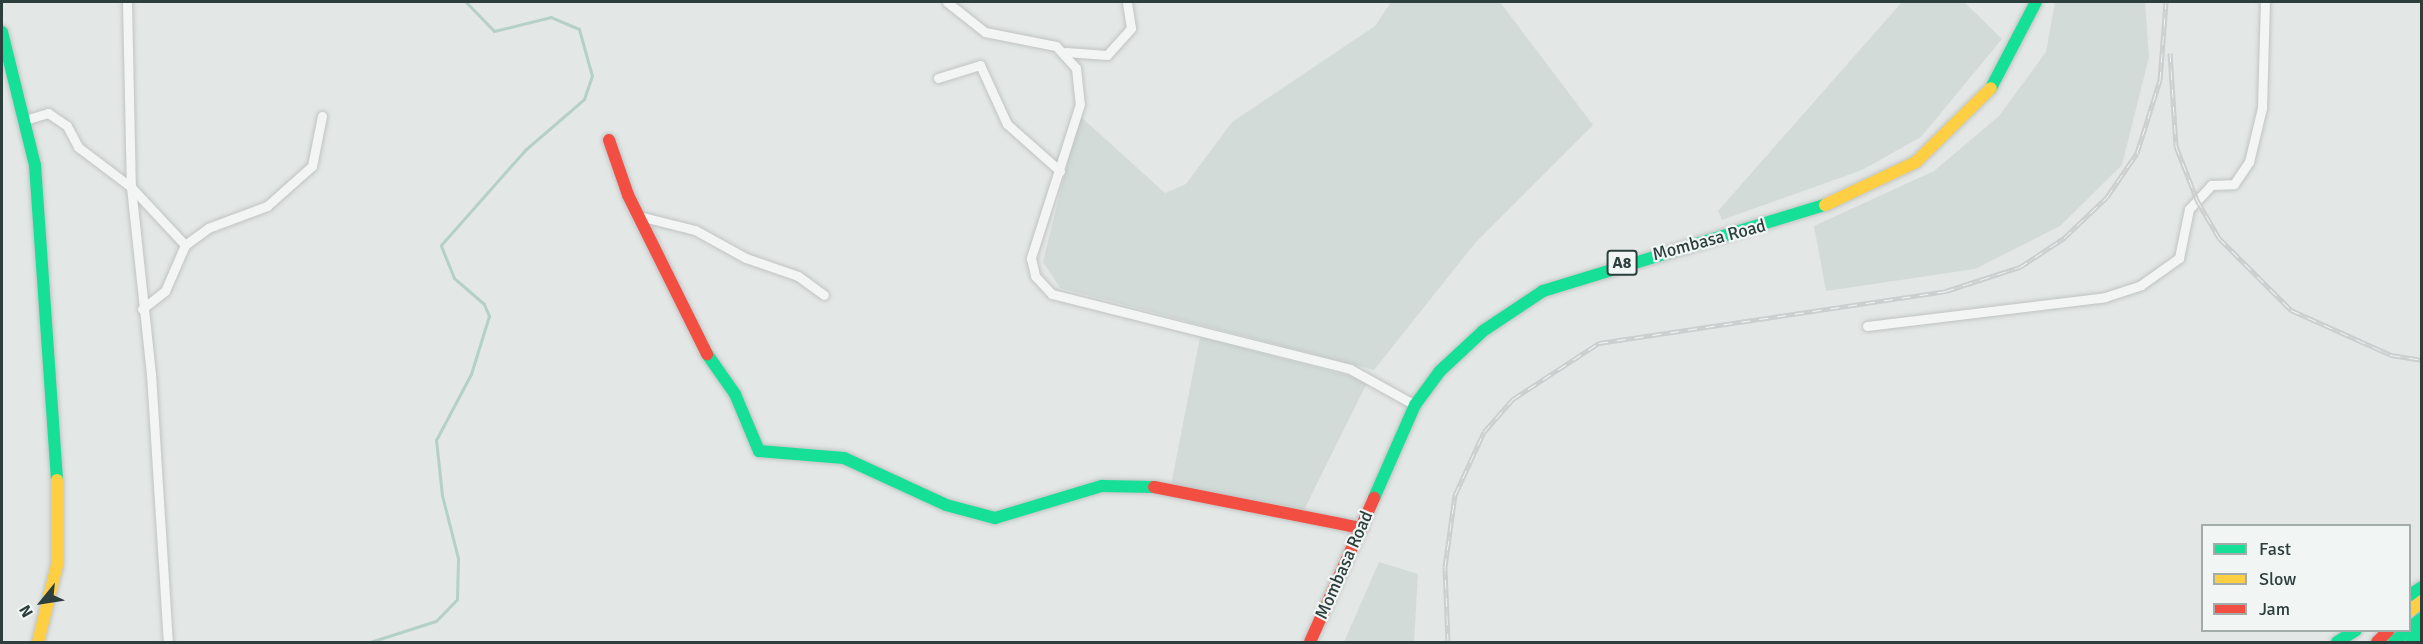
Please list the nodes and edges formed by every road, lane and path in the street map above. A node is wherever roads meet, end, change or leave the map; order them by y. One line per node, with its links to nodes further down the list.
1 (127, 2): 13 (street)
2 (947, 2): 7 (street)
3 (1127, 2): 7 (street)
4 (2036, 2): 19 (main road, Mombasa Road / A8)
5 (2265, 2): 18 (street)
6 (2, 32): 10 (main road)
7 (1066, 52): 12 (street)
8 (938, 78): 12 (street)
9 (322, 116): 15 (street)
10 (25, 120): 13 (street); 23 (main road)
11 (609, 140): 14 (main road)
12 (1059, 171): 19 (street)
13 (131, 187): 15 (street); 17 (street)
14 (639, 216): 16 (street); 20 (main road)
15 (185, 246): 17 (street)
16 (824, 295)
17 (142, 309): 24 (street)
18 (1867, 326)
19 (1415, 405): 20 (main road, Mombasa Road / A8)
20 (1362, 528): 25 (main road, Mombasa Road / A8)
21 (2352, 632): 26 (main road)
22 (2421, 632): 27 (main road)
23 (38, 642)
24 (168, 642)
25 (1310, 642)
26 (2337, 642)
27 (2412, 642)

